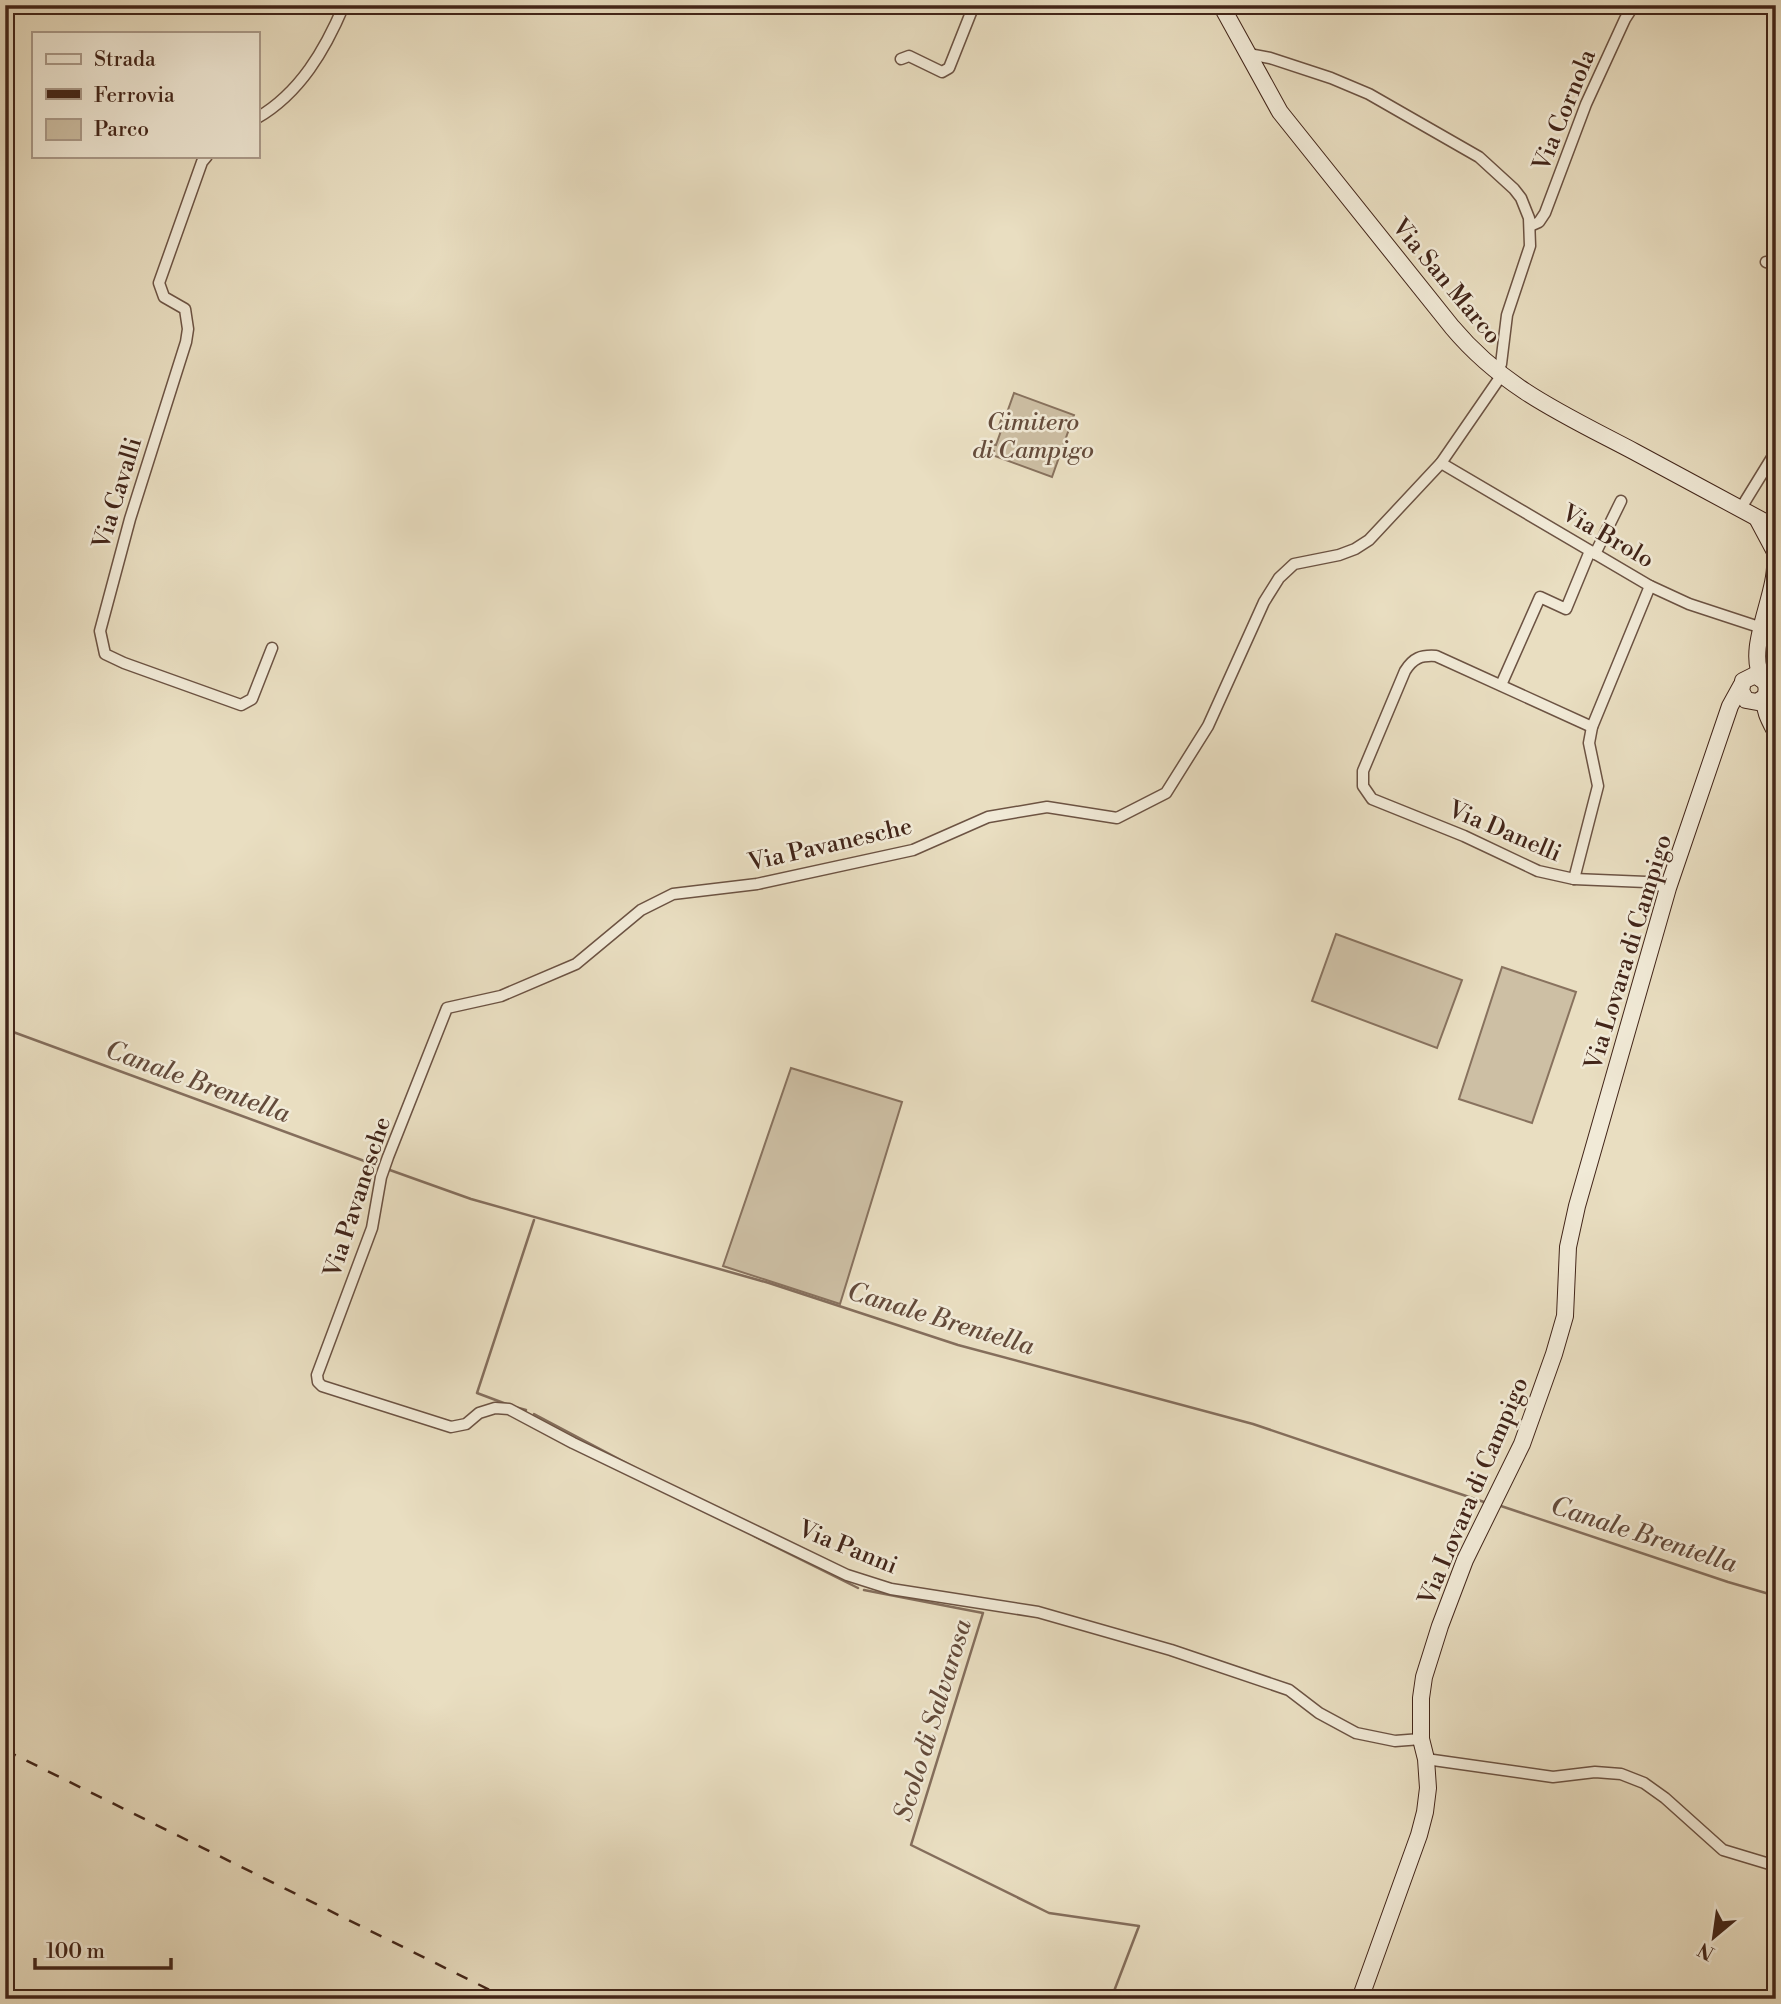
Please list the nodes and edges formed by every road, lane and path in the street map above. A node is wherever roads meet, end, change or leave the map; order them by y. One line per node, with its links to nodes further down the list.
1 (344, 5): 7 (street)
2 (974, 5): 6 (street)
3 (1221, 5): 5 (street, Via San Marco)
4 (1634, 5): 9 (street, Via Cornola)
5 (1248, 56): 9 (street); 10 (street, Via San Marco)
6 (901, 59)
7 (259, 117)
8 (205, 158): 22 (street, Via Cavalli)
9 (1530, 226): 10 (street)
10 (1499, 374): 12 (street, Via Pavanesche); 14 (street, Via San Marco)
11 (1776, 451): 14 (street)
12 (1441, 463): 17 (street, Via Brolo); 32 (street, Via Pavanesche)
13 (1621, 501): 17 (street)
14 (1741, 508): 15 (street, Via San Marco)
15 (1757, 518): 16 (street, Via San Marco); 18 (street, Via San Marco)
16 (1776, 528)
17 (1592, 552): 19 (street, Via Brolo); 25 (street)
18 (1775, 553): 20 (street, Via Lovara di Campigo)
19 (1650, 586): 21 (street, Via Brolo); 28 (street)
20 (1774, 592): 21 (street, Via Lovara di Campigo)
21 (1766, 625): 23 (street, Via Lovara di Campigo); 24 (street, Via Lovara di Campigo)
22 (272, 648)
23 (1763, 679): 24 (street); 26 (street)
24 (1742, 684): 26 (street); 27 (street, Via Lovara di Campigo)
25 (1501, 685): 28 (street); 30 (street, Via Danelli)
26 (1756, 700): 27 (street); 29 (street)
27 (1727, 719): 31 (street, Via Lovara di Campigo)
28 (1592, 727): 30 (street)
29 (1773, 727)
30 (1574, 879): 31 (street, Via Danelli)
31 (1668, 888): 33 (street, Via Lovara di Campigo)
32 (318, 1382): 33 (street, Via Panni)
33 (1421, 1739): 34 (street, Via Lovara di Campigo)
34 (1426, 1759): 35 (street); 36 (street, Via Lovara di Campigo)
35 (1776, 1866)
36 (1360, 1999)

